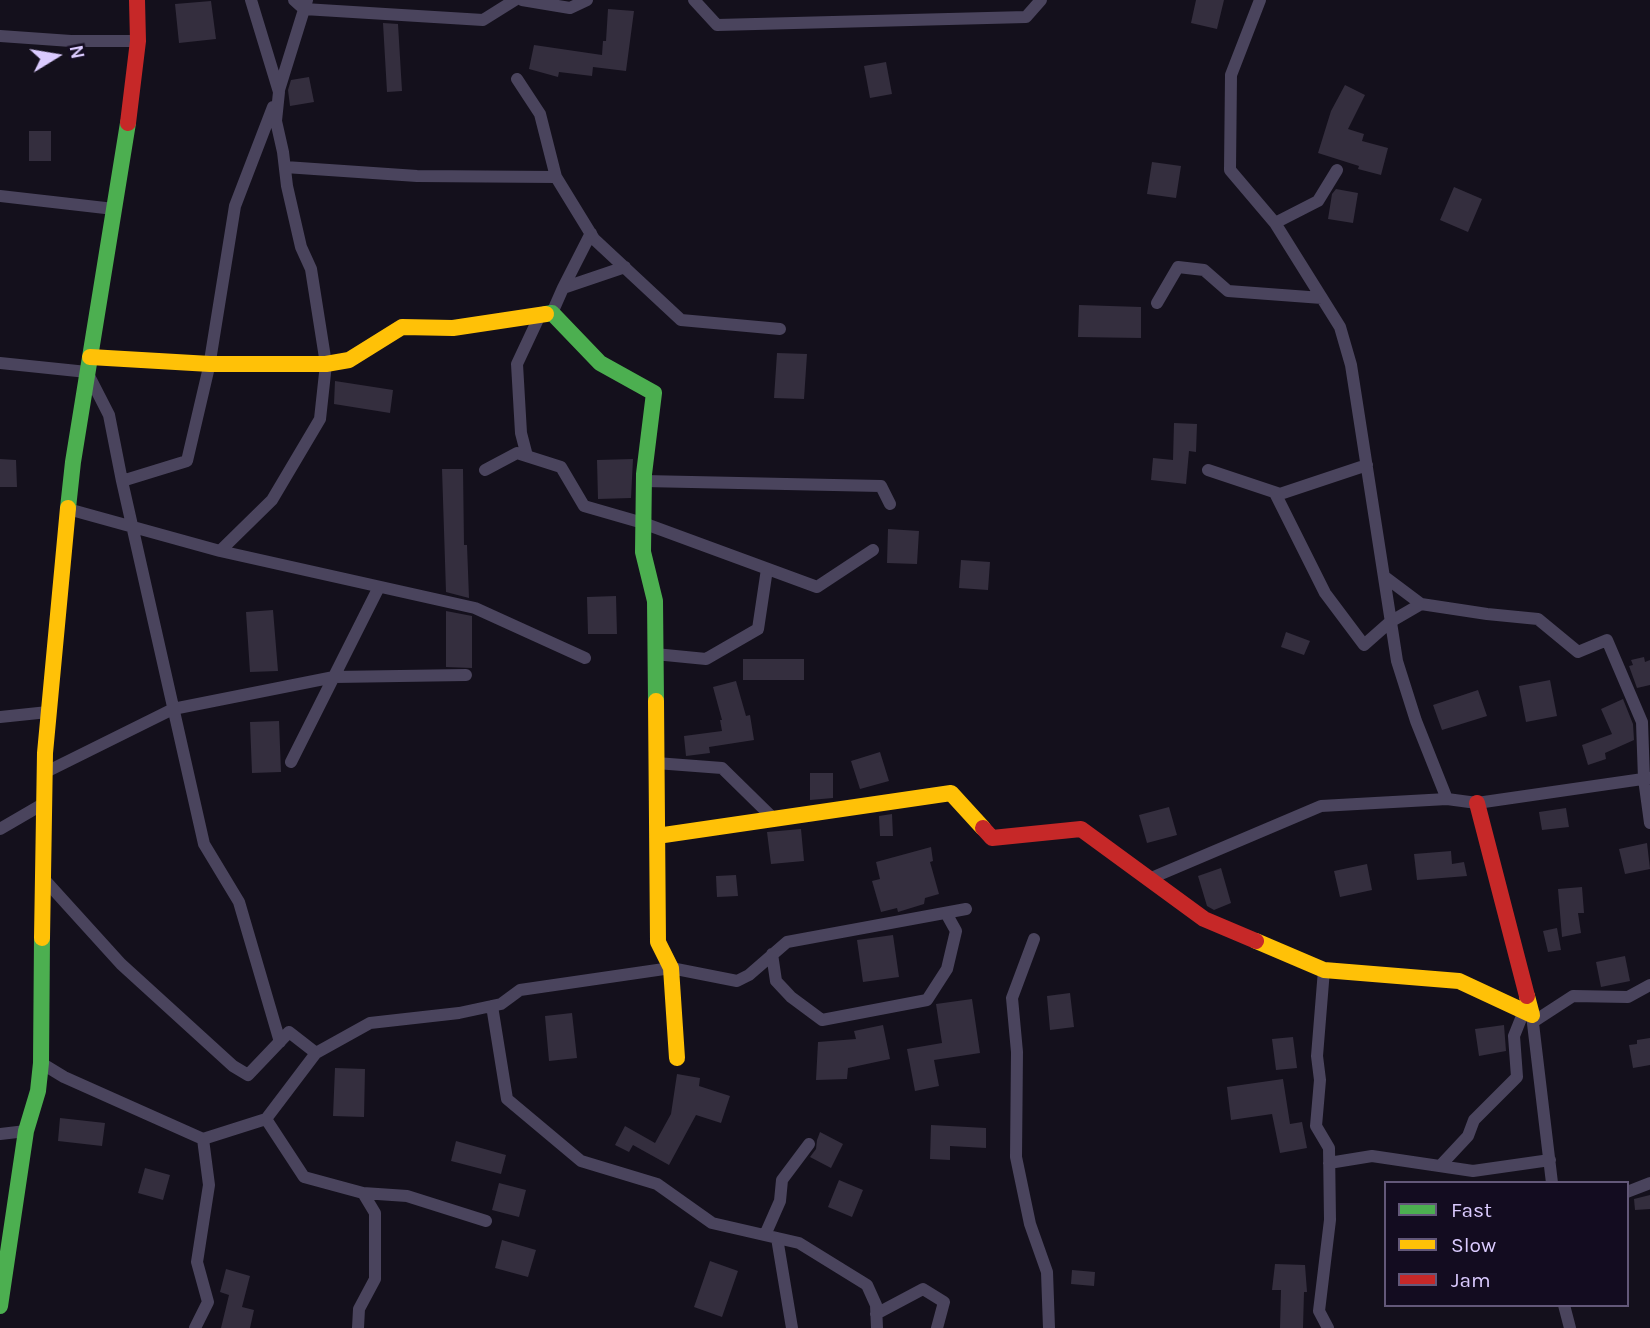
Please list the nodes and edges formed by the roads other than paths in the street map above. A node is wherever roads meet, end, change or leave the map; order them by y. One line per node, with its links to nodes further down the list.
1 (137, 0): 11 (street)
2 (251, 0): 13 (street)
3 (515, 0): 9 (street)
4 (522, 0): 5 (street)
5 (587, 0)
6 (694, 0): 7 (street)
7 (1041, 0)
8 (1259, 0): 19 (street)
9 (302, 3): 13 (street)
10 (0, 36): 11 (street)
11 (138, 41): 18 (street)
12 (517, 79): 16 (street)
13 (279, 92): 14 (street); 28 (street)
14 (285, 167): 16 (street); 29 (street)
15 (1337, 170): 19 (street)
16 (556, 177): 20 (street)
17 (0, 196): 18 (street)
18 (114, 209): 30 (street)
19 (1275, 223): 23 (street)
20 (591, 233): 21 (street); 22 (street)
21 (625, 267): 22 (street); 26 (street)
22 (564, 288): 25 (street)
23 (1322, 298): 24 (street); 32 (street)
24 (1157, 303)
25 (546, 314): 29 (street); 31 (street); 36 (street)
26 (780, 329)
27 (0, 363): 30 (street)
28 (210, 364): 29 (street); 30 (street); 35 (street)
29 (326, 364): 43 (street)
30 (89, 365): 35 (street); 39 (street)
31 (527, 456): 33 (street); 40 (street)
32 (1367, 464): 37 (street); 45 (street)
33 (485, 470)
34 (1209, 470): 37 (street)
35 (122, 481): 41 (street)
36 (644, 481): 38 (street); 40 (street)
37 (1275, 493): 48 (street)
38 (890, 504)
39 (68, 509): 41 (street); 54 (street)
40 (643, 523): 44 (street); 49 (street)
41 (132, 526): 43 (street); 53 (street)
42 (873, 550): 44 (street)
43 (220, 551): 46 (street)
44 (768, 569): 49 (street)
45 (1385, 577): 47 (street); 48 (street)
46 (379, 587): 50 (street); 52 (street)
47 (1421, 604): 48 (street); 59 (street)
48 (1390, 622): 60 (street)
49 (655, 654): 57 (street)
50 (585, 658)
51 (466, 675): 52 (street)
52 (334, 677): 53 (street); 56 (street)
53 (173, 709): 58 (street); 78 (street)
54 (48, 712): 55 (street); 58 (street)
55 (0, 717)
56 (291, 762)
57 (656, 763): 63 (street); 66 (street)
58 (44, 773): 62 (street)
59 (1647, 778): 61 (street); 64 (street)
60 (1447, 799): 61 (street); 68 (street)
61 (1477, 803): 77 (street)
62 (43, 804): 65 (street); 67 (street)
63 (774, 819): 66 (street); 68 (street)
64 (1650, 822)
65 (0, 829)
66 (657, 836): 73 (street)
67 (43, 878): 78 (street); 81 (street)
68 (1149, 879): 74 (street)
69 (966, 909): 70 (street)
70 (946, 913): 72 (street); 72 (street)
71 (1034, 939): 104 (street)
72 (772, 954): 73 (street)
73 (671, 968): 76 (street); 80 (street)
74 (1324, 970): 77 (street); 88 (street)
75 (1650, 985): 77 (street)
76 (492, 1006): 79 (street); 95 (street)
77 (1530, 1016): 87 (street); 89 (street)
78 (280, 1042): 79 (street)
79 (316, 1053): 82 (street)
80 (677, 1058)
81 (41, 1062): 83 (street); 85 (street)
82 (265, 1119): 85 (street); 93 (street)
83 (26, 1131): 84 (street); 96 (street)
84 (0, 1134)
85 (203, 1139): 99 (street)
86 (809, 1143): 95 (street)
87 (1550, 1160): 89 (street); 90 (street)
88 (1329, 1163): 89 (street); 105 (street)
89 (1440, 1166)
90 (1553, 1181)
91 (1650, 1183): 92 (street)
92 (1629, 1191)
93 (363, 1193): 94 (street); 100 (street)
94 (486, 1221)
95 (771, 1236): 98 (street); 101 (street)
96 (0, 1306)
97 (1565, 1307): 106 (street)
98 (876, 1314): 102 (street); 103 (street)
99 (195, 1328)
100 (358, 1328)
101 (792, 1328)
102 (877, 1328)
103 (937, 1328)
104 (1049, 1328)
105 (1328, 1328)
106 (1570, 1328)

